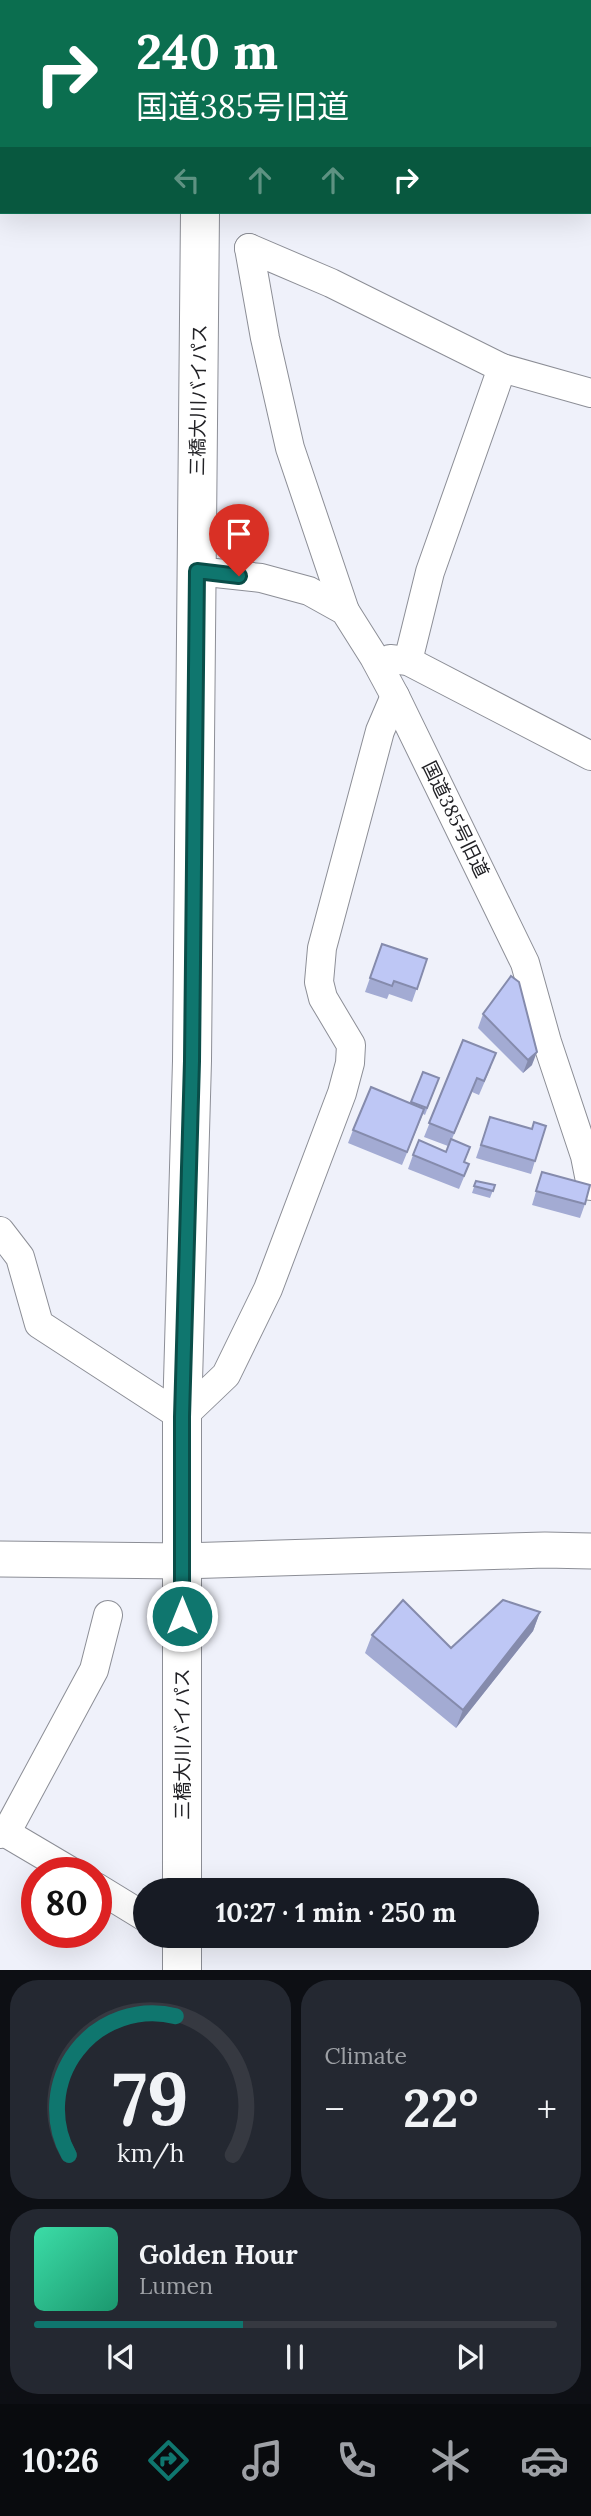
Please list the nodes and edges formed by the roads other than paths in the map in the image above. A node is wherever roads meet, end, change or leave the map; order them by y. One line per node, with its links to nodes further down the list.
1 (200, 214): 4 (highway, 三橋大川バイパス)
2 (502, 368): 3 (street); 5 (street); 7 (street)
3 (590, 388)
4 (197, 571): 5 (street, 国道385号旧道); 12 (highway, 三橋大川バイパス)
5 (345, 611): 6 (street, 国道385号旧道)
6 (374, 657): 7 (street); 8 (street, 国道385号旧道)
7 (408, 661): 9 (street)
8 (395, 696): 10 (street, 国道385号旧道); 12 (street)
9 (591, 756)
10 (591, 1186)
11 (0, 1231): 12 (street)
12 (182, 1417): 15 (highway, 三橋大川バイパス)
13 (591, 1551): 15 (street)
14 (0, 1559): 15 (street)
15 (182, 1561): 19 (highway, 三橋大川バイパス)
16 (108, 1615): 17 (street)
17 (3, 1833): 18 (street)
18 (45, 1857)
19 (182, 1878)
20 (112, 1897): 21 (street)
21 (133, 1910)

